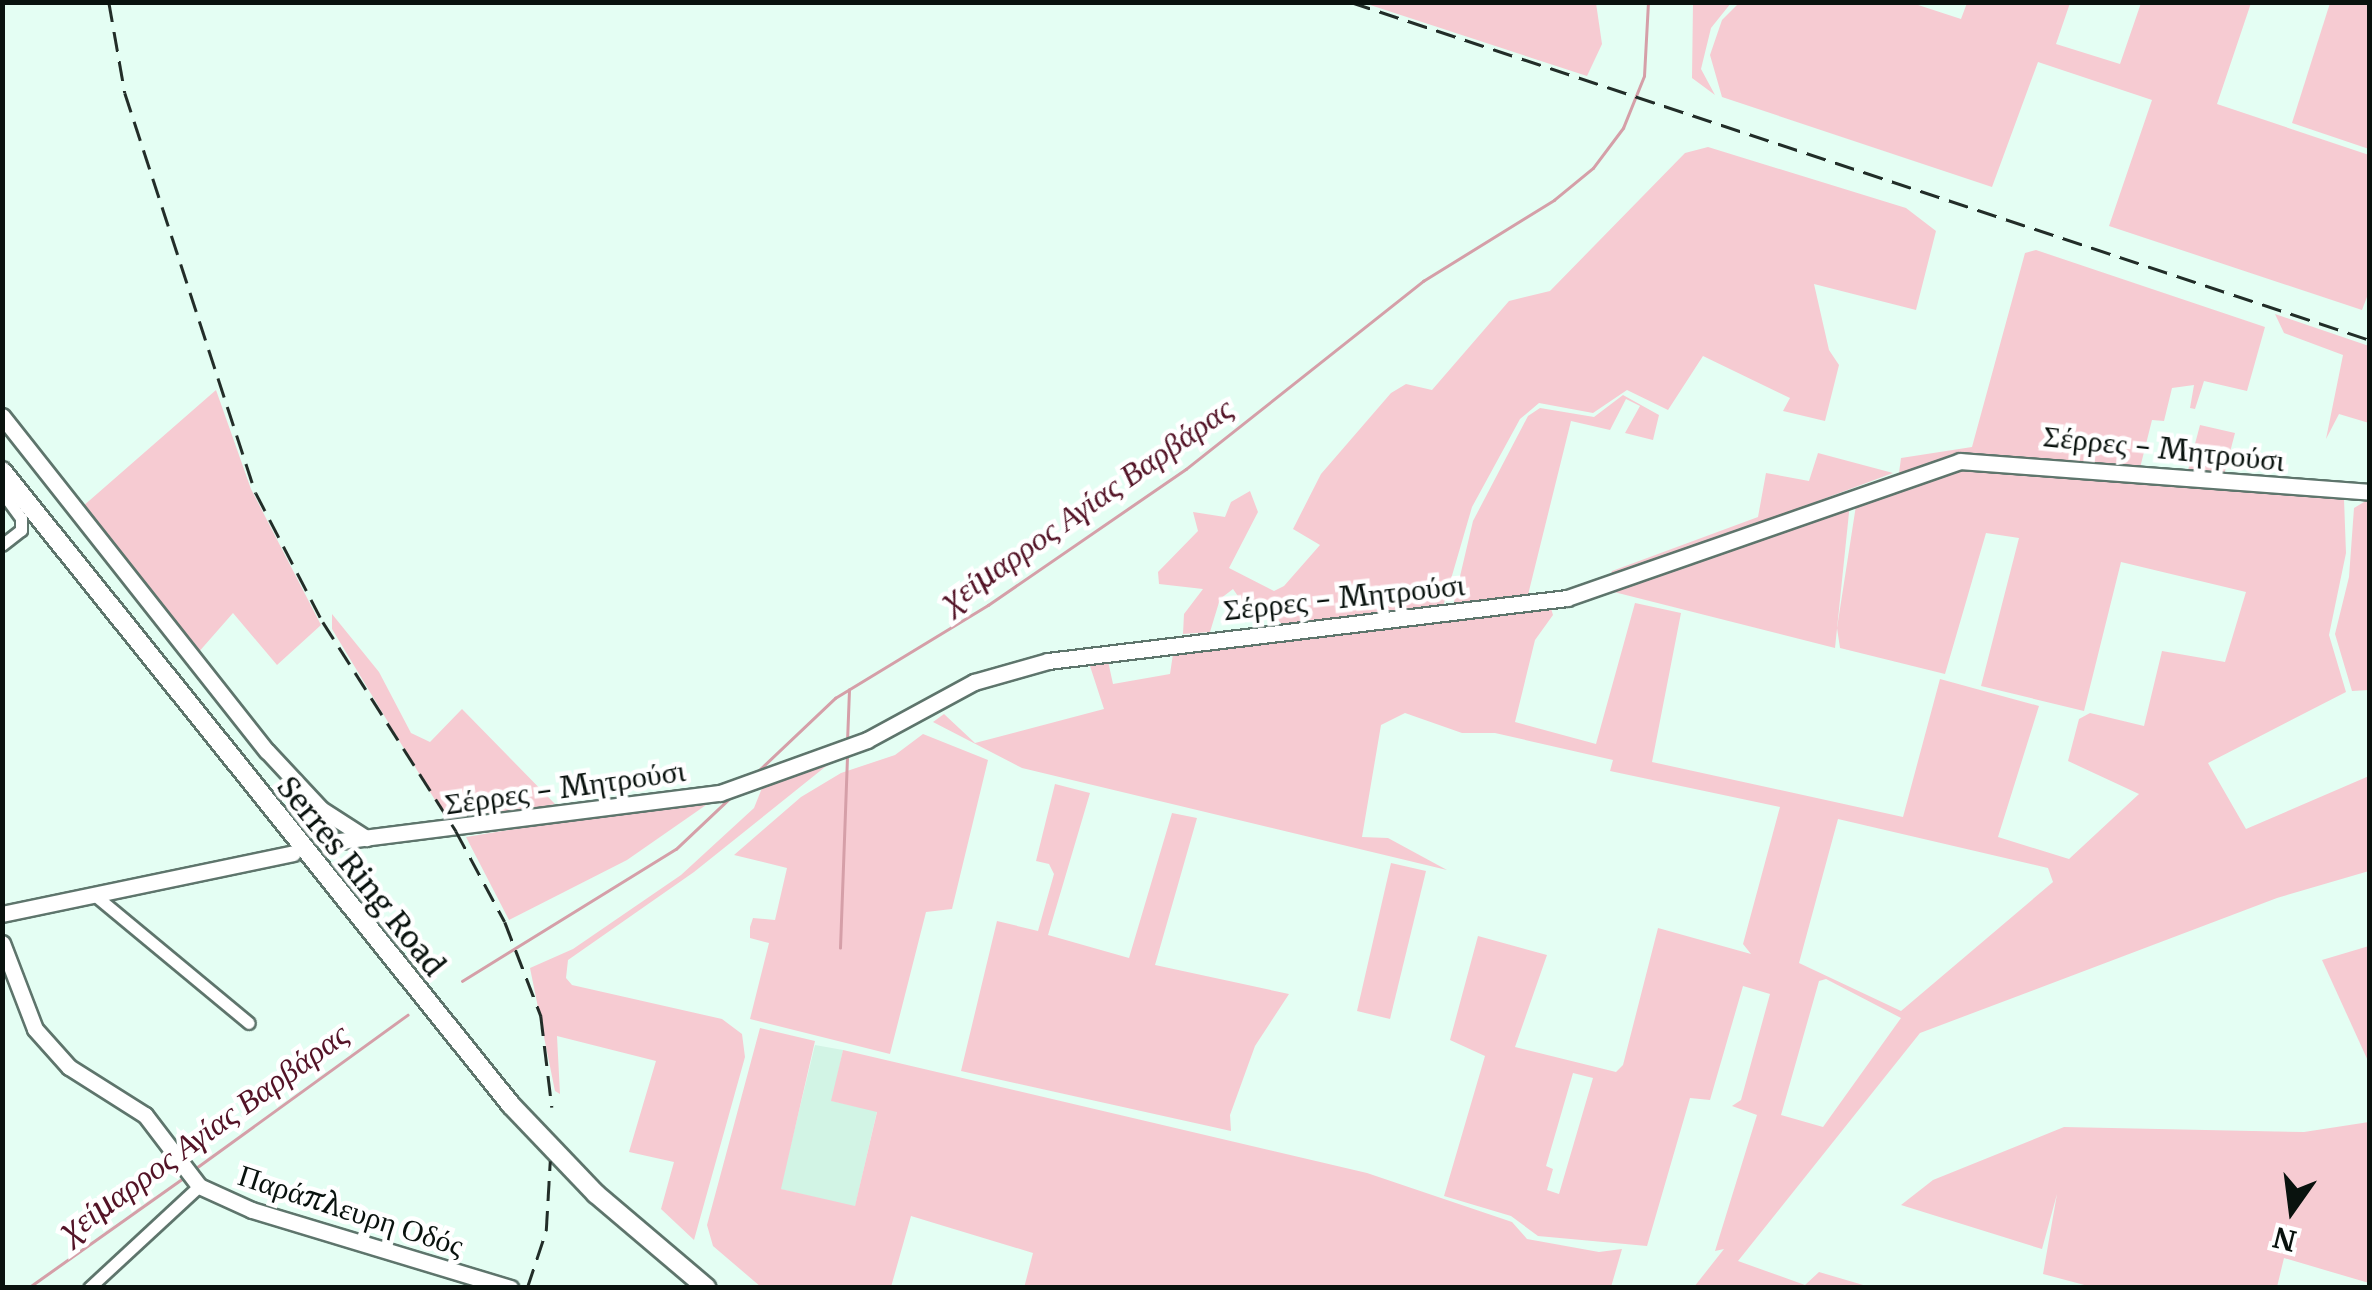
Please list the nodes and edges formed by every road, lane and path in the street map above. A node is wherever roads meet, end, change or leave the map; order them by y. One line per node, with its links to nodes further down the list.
1 (2, 416): 6 (street)
2 (2, 470): 16 (main road, Serres Ring Road)
3 (2, 492): 5 (street)
4 (2370, 492): 6 (street, Σέρρες - Μητρούσι)
5 (2, 545)
6 (366, 838): 7 (street, Σέρρες - Μητρούσι)
7 (332, 842)
8 (293, 853): 9 (street)
9 (96, 897): 10 (street); 12 (street)
10 (2, 914)
11 (2, 943): 13 (street, Παράπλευρη Οδός)
12 (249, 1022)
13 (195, 1183): 14 (street); 15 (street, Παράπλευρη Οδός)
14 (89, 1288)
15 (511, 1288)
16 (707, 1288)

